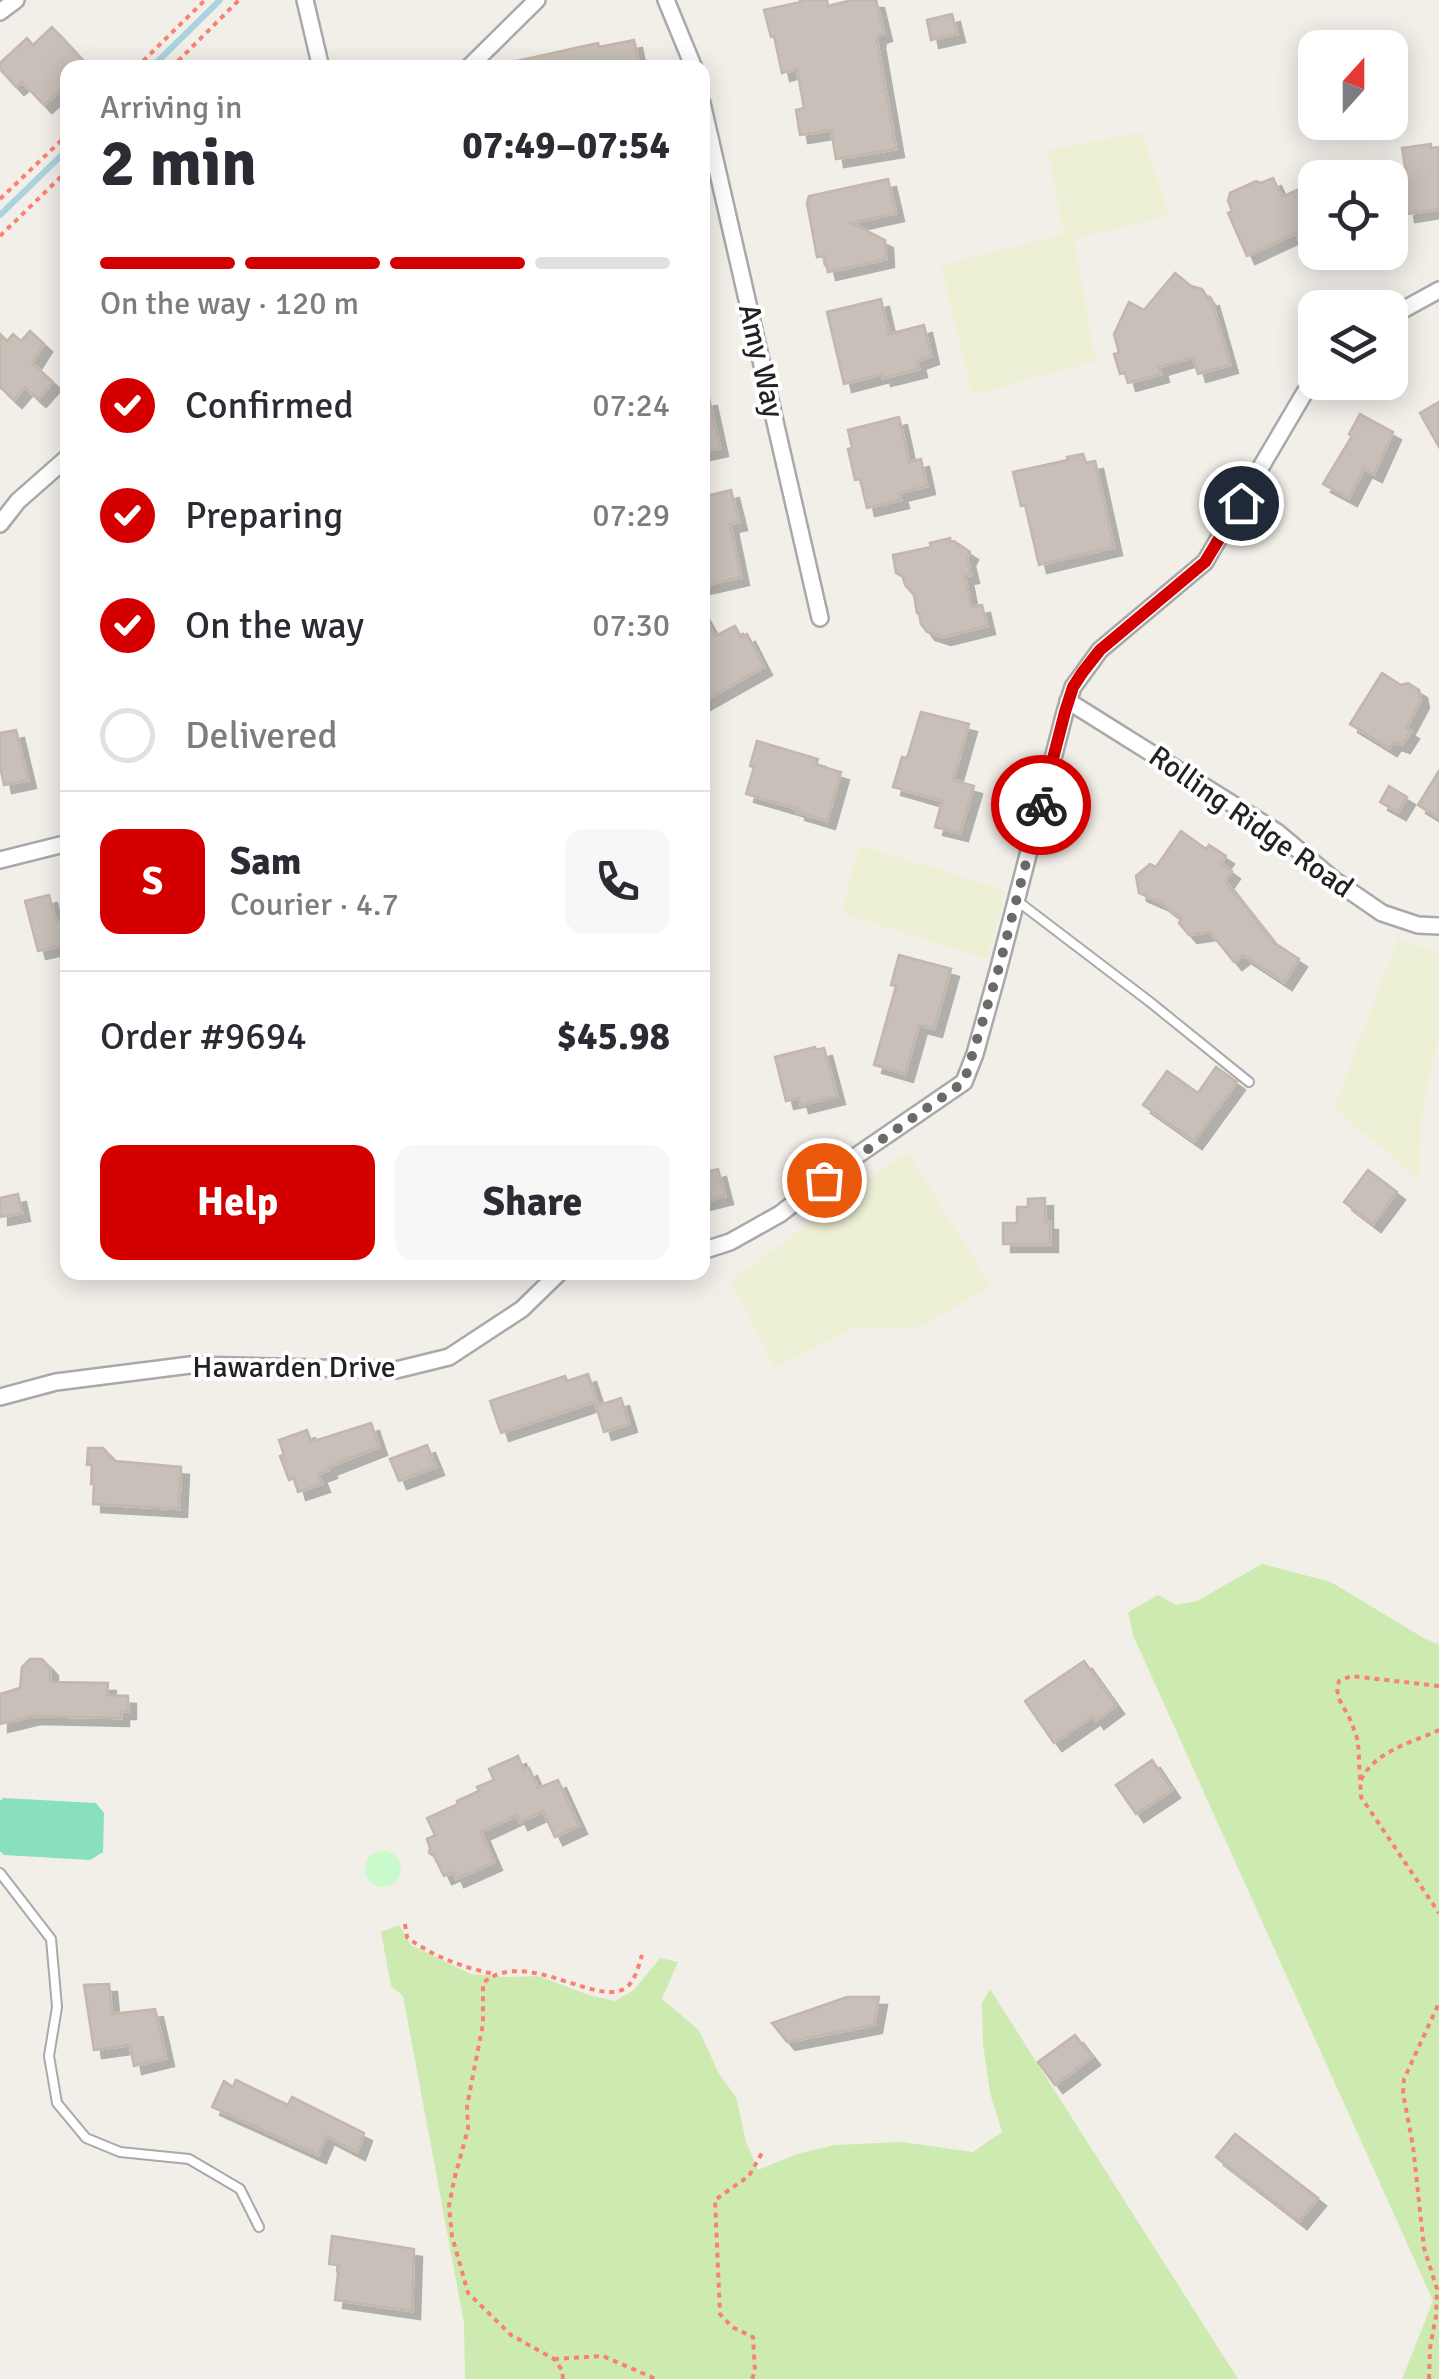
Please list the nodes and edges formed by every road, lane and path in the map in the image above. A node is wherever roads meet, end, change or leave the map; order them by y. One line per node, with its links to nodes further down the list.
1 (16, 0): 7 (street)
2 (206, 0): 8 (path)
3 (239, 0): 9 (path)
4 (306, 0): 10 (street)
5 (538, 0): 11 (street)
6 (666, 0): 12 (street)
7 (0, 12)
8 (144, 60)
9 (179, 60)
10 (319, 60)
11 (476, 60)
12 (691, 60)
13 (710, 139): 23 (street, Amy Way)
14 (60, 142): 16 (path)
15 (60, 178): 17 (path)
16 (0, 199)
17 (0, 236)
18 (1439, 290): 19 (street)
19 (1408, 308)
20 (1299, 400): 24 (street)
21 (60, 464): 22 (street)
22 (0, 524)
23 (820, 618)
24 (1068, 701): 27 (street); 28 (street, Rolling Ridge Road)
25 (60, 845): 26 (street)
26 (0, 860)
27 (1016, 900): 29 (lane); 30 (street)
28 (1439, 926)
29 (1249, 1082)
30 (710, 1248)
31 (552, 1280): 32 (street, Hawarden Drive)
32 (0, 1397)
33 (1439, 1686): 35 (path)
34 (1439, 1730): 35 (path)
35 (1359, 1784): 37 (path)
36 (0, 1873): 43 (lane)
37 (1439, 1913)
38 (406, 1924): 40 (path)
39 (642, 1955): 40 (path)
40 (494, 1974): 44 (path)
41 (1439, 2004): 48 (path)
42 (763, 2151): 47 (path)
43 (259, 2227)
44 (554, 2360): 45 (path); 46 (path)
45 (563, 2379)
46 (656, 2379)
47 (752, 2379)
48 (1429, 2379)

